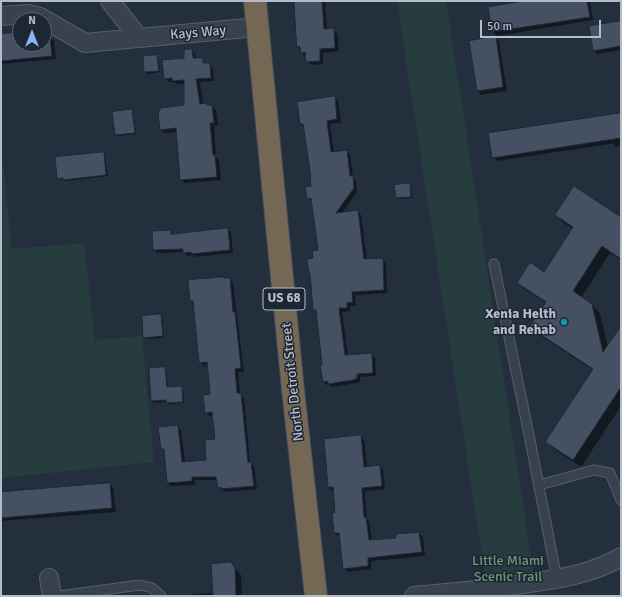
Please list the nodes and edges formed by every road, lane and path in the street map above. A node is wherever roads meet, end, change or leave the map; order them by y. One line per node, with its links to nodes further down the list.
1 (110, 1): 5 (street)
2 (254, 1): 4 (highway, North Detroit Street / US 68)
3 (1, 16): 5 (street, Kays Way)
4 (257, 27): 5 (street, Kays Way); 15 (highway, North Detroit Street / US 68)
5 (140, 38)
6 (494, 264): 7 (lane)
7 (539, 485): 8 (lane); 11 (lane)
8 (621, 500)
9 (621, 557): 11 (street)
10 (49, 578): 12 (street)
11 (557, 579): 16 (street)
12 (52, 596)
13 (60, 596): 14 (lane)
14 (161, 596)
15 (316, 596)
16 (414, 596)

